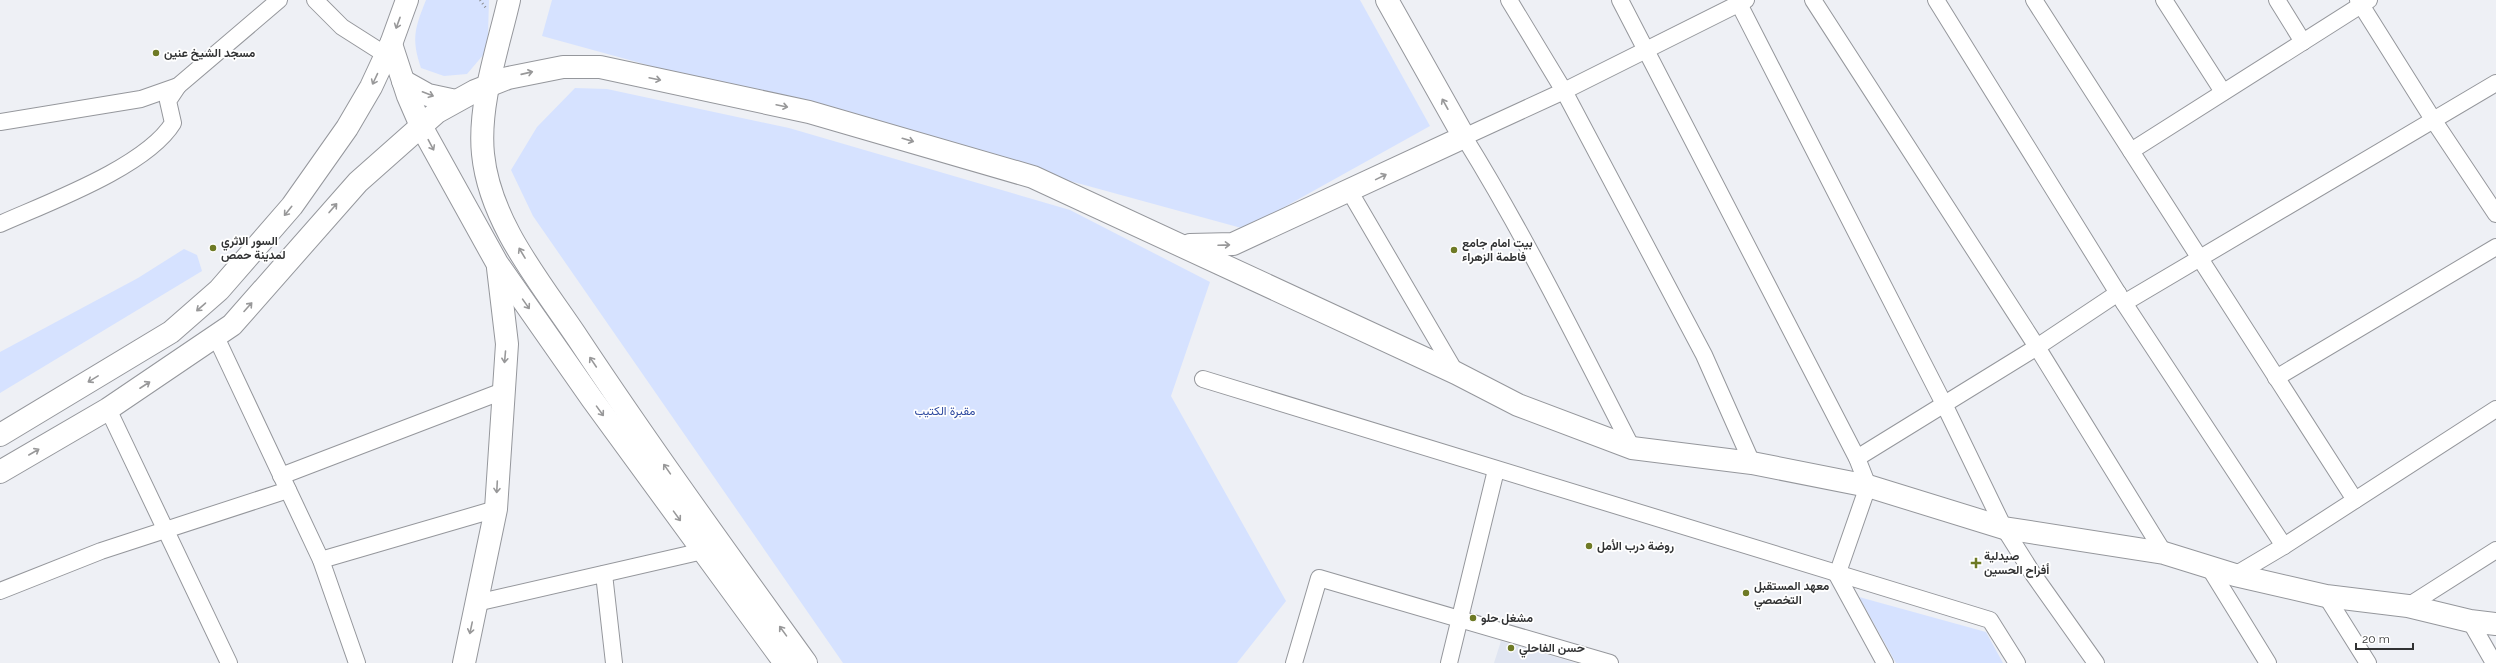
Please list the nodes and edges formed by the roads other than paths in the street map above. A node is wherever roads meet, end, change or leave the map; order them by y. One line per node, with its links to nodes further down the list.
1 (279, 0): 21 (street)
2 (315, 0): 16 (street)
3 (509, 0): 20 (main road)
4 (1387, 0): 28 (main road, one-way to 4)
5 (1509, 0): 22 (street)
6 (1620, 0): 17 (street)
7 (1813, 0): 39 (street)
8 (1936, 0): 37 (street)
9 (2034, 0): 29 (street)
10 (2164, 0): 23 (street)
11 (2277, 0): 15 (street)
12 (406, 1): 16 (main road, one-way to 16)
13 (1740, 1): 17 (street); 44 (street)
14 (2363, 2): 15 (street); 26 (street)
15 (2303, 42): 23 (street)
16 (388, 49): 18 (main road); 47 (main road, one-way to 47)
17 (1646, 49): 22 (street); 49 (street)
18 (403, 81): 24 (main road, one-way to 24); 27 (main road)
19 (2496, 83): 26 (street)
20 (490, 84): 24 (main road); 33 (main road, one-way to 33); 80 (main road, one-way to 20)
21 (178, 86): 25 (street); 32 (street)
22 (1564, 91): 28 (street); 50 (street)
23 (2223, 92): 29 (street)
24 (456, 101): 27 (main road)
25 (0, 122)
26 (2434, 122): 31 (street); 35 (street)
27 (421, 126): 36 (main road, one-way to 36); 38 (main road, one-way to 27)
28 (1464, 137): 30 (main road, one-way to 28); 48 (street)
29 (2131, 151): 35 (street)
30 (1350, 192): 33 (main road, one-way to 30); 40 (street)
31 (2496, 214)
32 (0, 224)
33 (1185, 246): 40 (main road)
34 (2496, 247): 41 (street)
35 (2199, 259): 37 (street); 41 (street)
36 (497, 262): 43 (main road, one-way to 43); 61 (main road, one-way to 61)
37 (2121, 298): 39 (street); 59 (street)
38 (216, 337): 45 (main road, one-way to 38); 53 (street)
39 (2037, 347): 44 (street); 62 (street)
40 (1456, 373): 48 (main road)
41 (2276, 378): 55 (street)
42 (1203, 379): 51 (street)
43 (503, 391): 53 (street); 56 (main road, one-way to 56)
44 (1944, 404): 49 (street); 57 (street)
45 (108, 409): 52 (main road, one-way to 45); 58 (street)
46 (2495, 411): 55 (street)
47 (0, 435)
48 (1632, 448): 50 (main road)
49 (1857, 458): 54 (street)
50 (1752, 463): 54 (main road)
51 (1496, 470): 66 (street); 72 (street)
52 (0, 472)
53 (285, 483): 58 (street); 63 (street)
54 (1868, 486): 57 (main road); 66 (street)
55 (2355, 500): 59 (street)
56 (496, 509): 63 (street); 70 (main road)
57 (2004, 528): 62 (main road); 86 (street)
58 (167, 530): 68 (street); 75 (street)
59 (2284, 546): 67 (street)
60 (2496, 550): 71 (street)
61 (703, 552): 65 (street); 79 (main road)
62 (2164, 553): 64 (main road)
63 (321, 560): 76 (street)
64 (2206, 564): 67 (main road); 87 (street)
65 (604, 574): 70 (street); 78 (street)
66 (1837, 575): 84 (street); 85 (street)
67 (2235, 575): 69 (main road)
68 (0, 591)
69 (2326, 596): 71 (main road); 88 (street)
70 (476, 603): 77 (main road, one-way to 77)
71 (2408, 606): 73 (main road)
72 (1461, 619): 81 (street); 82 (street); 83 (street)
73 (2470, 621): 74 (main road); 89 (street)
74 (2496, 624)
75 (229, 663)
76 (357, 663)
77 (464, 663)
78 (614, 663)
79 (785, 663)
80 (806, 663)
81 (1294, 663)
82 (1449, 663)
83 (1610, 663)
84 (1886, 663)
85 (2018, 663)
86 (2096, 663)
87 (2268, 663)
88 (2368, 663)
89 (2494, 663)

